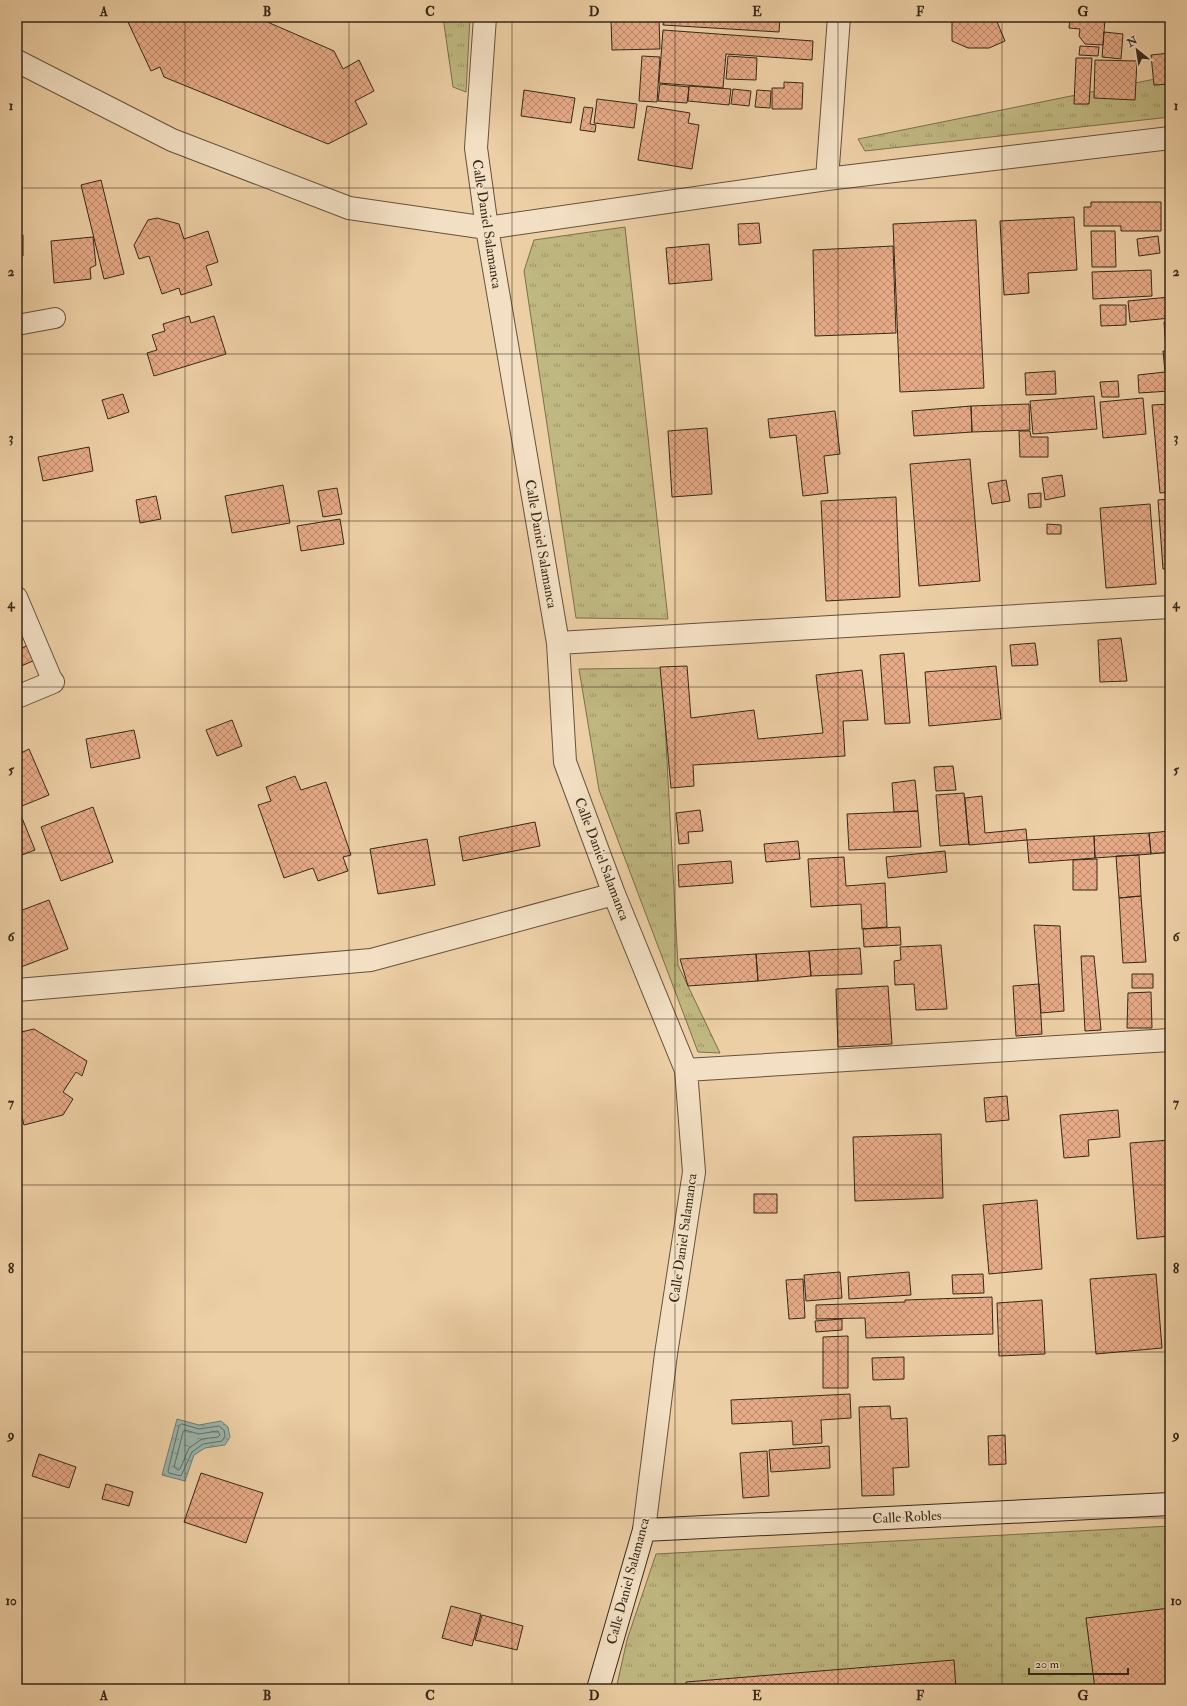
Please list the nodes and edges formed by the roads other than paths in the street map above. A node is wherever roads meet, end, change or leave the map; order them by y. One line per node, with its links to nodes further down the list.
1 (486, 17): 6 (street, Calle Daniel Salamanca)
2 (839, 17): 5 (street)
3 (17, 61): 6 (street)
4 (1170, 138): 5 (street)
5 (827, 179): 6 (street)
6 (487, 228): 11 (street, Calle Daniel Salamanca)
7 (55, 318): 8 (lane)
8 (17, 325)
9 (17, 598): 12 (lane)
10 (1170, 607): 11 (street)
11 (558, 643): 14 (street, Calle Daniel Salamanca)
12 (53, 682): 13 (street)
13 (17, 698)
14 (614, 894): 15 (street); 17 (street, Calle Daniel Salamanca)
15 (17, 990)
16 (1170, 1040): 17 (street)
17 (686, 1070): 19 (street, Calle Daniel Salamanca)
18 (1170, 1504): 19 (street, Calle Robles)
19 (644, 1530): 20 (street, Calle Daniel Salamanca)
20 (598, 1689)

